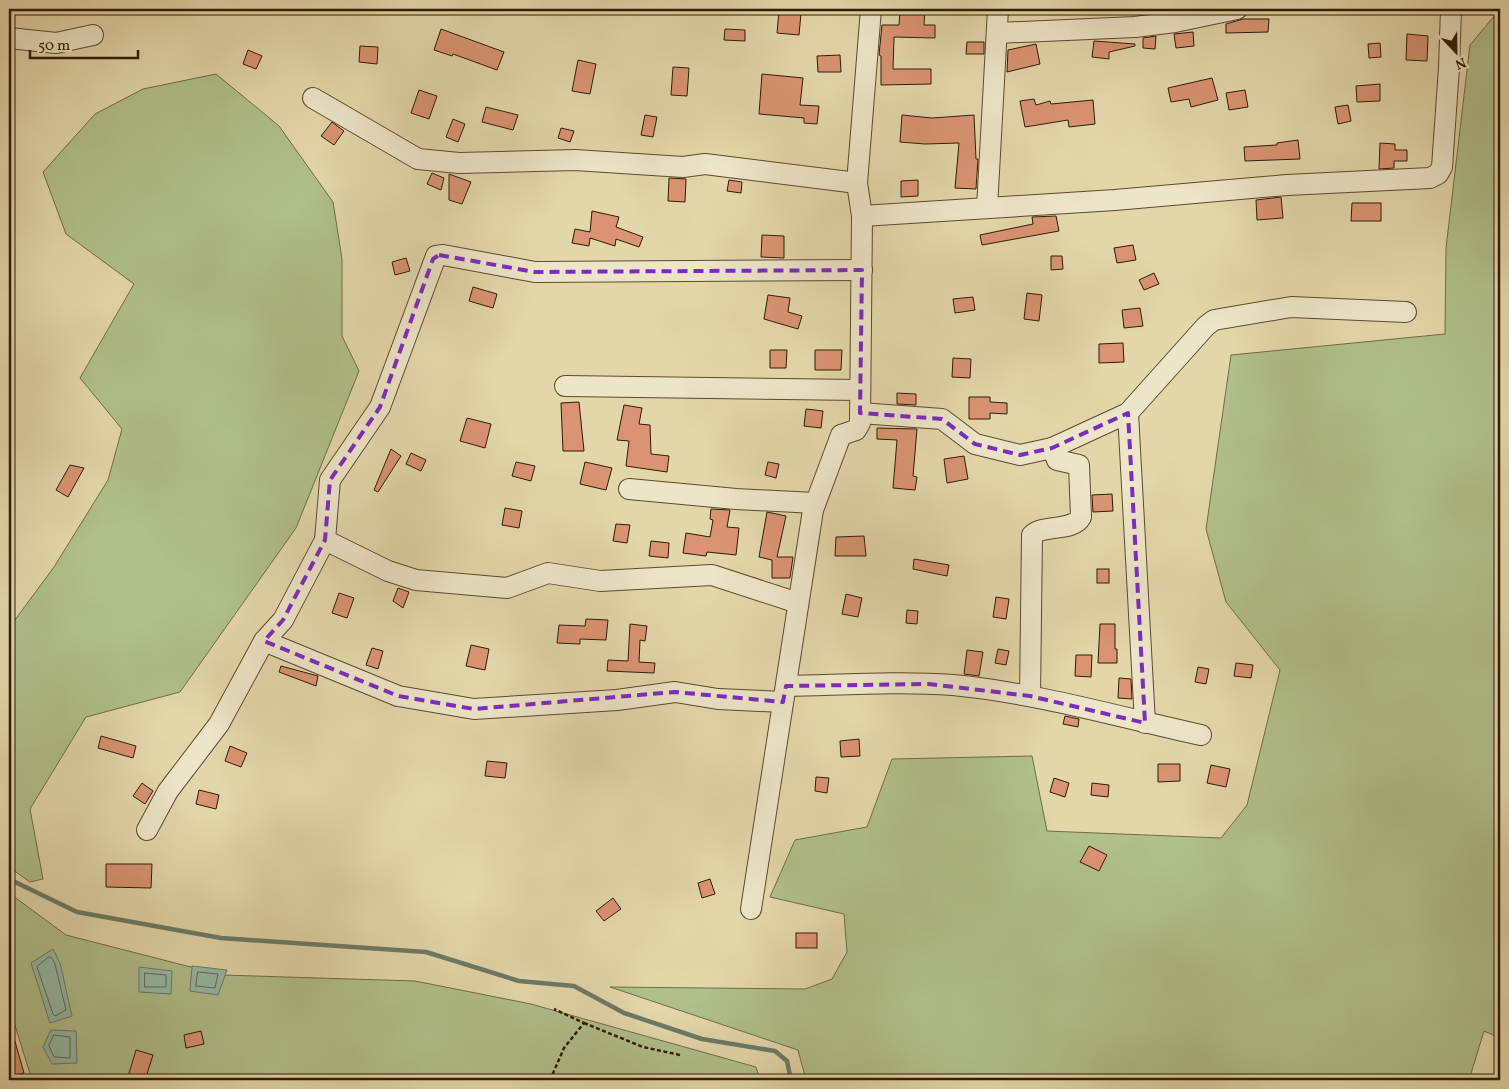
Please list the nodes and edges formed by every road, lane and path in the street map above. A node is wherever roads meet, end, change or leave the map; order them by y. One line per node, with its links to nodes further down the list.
1 (871, 9): 9 (street)
2 (998, 9): 5 (street)
3 (1237, 9): 5 (street)
4 (1451, 9): 10 (street)
5 (997, 33): 10 (street)
6 (94, 35): 7 (street)
7 (9, 38)
8 (313, 98): 9 (street)
9 (857, 183): 11 (street)
10 (987, 208): 11 (street)
11 (862, 216): 12 (street)
12 (862, 270): 15 (street); 21 (street)
13 (1406, 312): 17 (street)
14 (565, 386): 15 (street)
15 (860, 390): 16 (street)
16 (860, 413): 18 (street); 20 (street)
17 (1128, 413): 18 (street); 26 (street)
18 (1052, 448): 25 (street)
19 (629, 489): 20 (street)
20 (815, 502): 22 (street)
21 (325, 540): 22 (street); 23 (street)
22 (798, 603): 24 (street)
23 (264, 642): 24 (street); 28 (street)
24 (785, 694): 25 (street); 29 (street)
25 (1030, 696): 26 (street)
26 (1145, 723): 27 (street)
27 (1202, 735)
28 (148, 830)
29 (751, 909)
30 (554, 1009): 31 (path)
31 (584, 1023): 32 (path); 33 (path)
32 (680, 1056)
33 (550, 1080)

